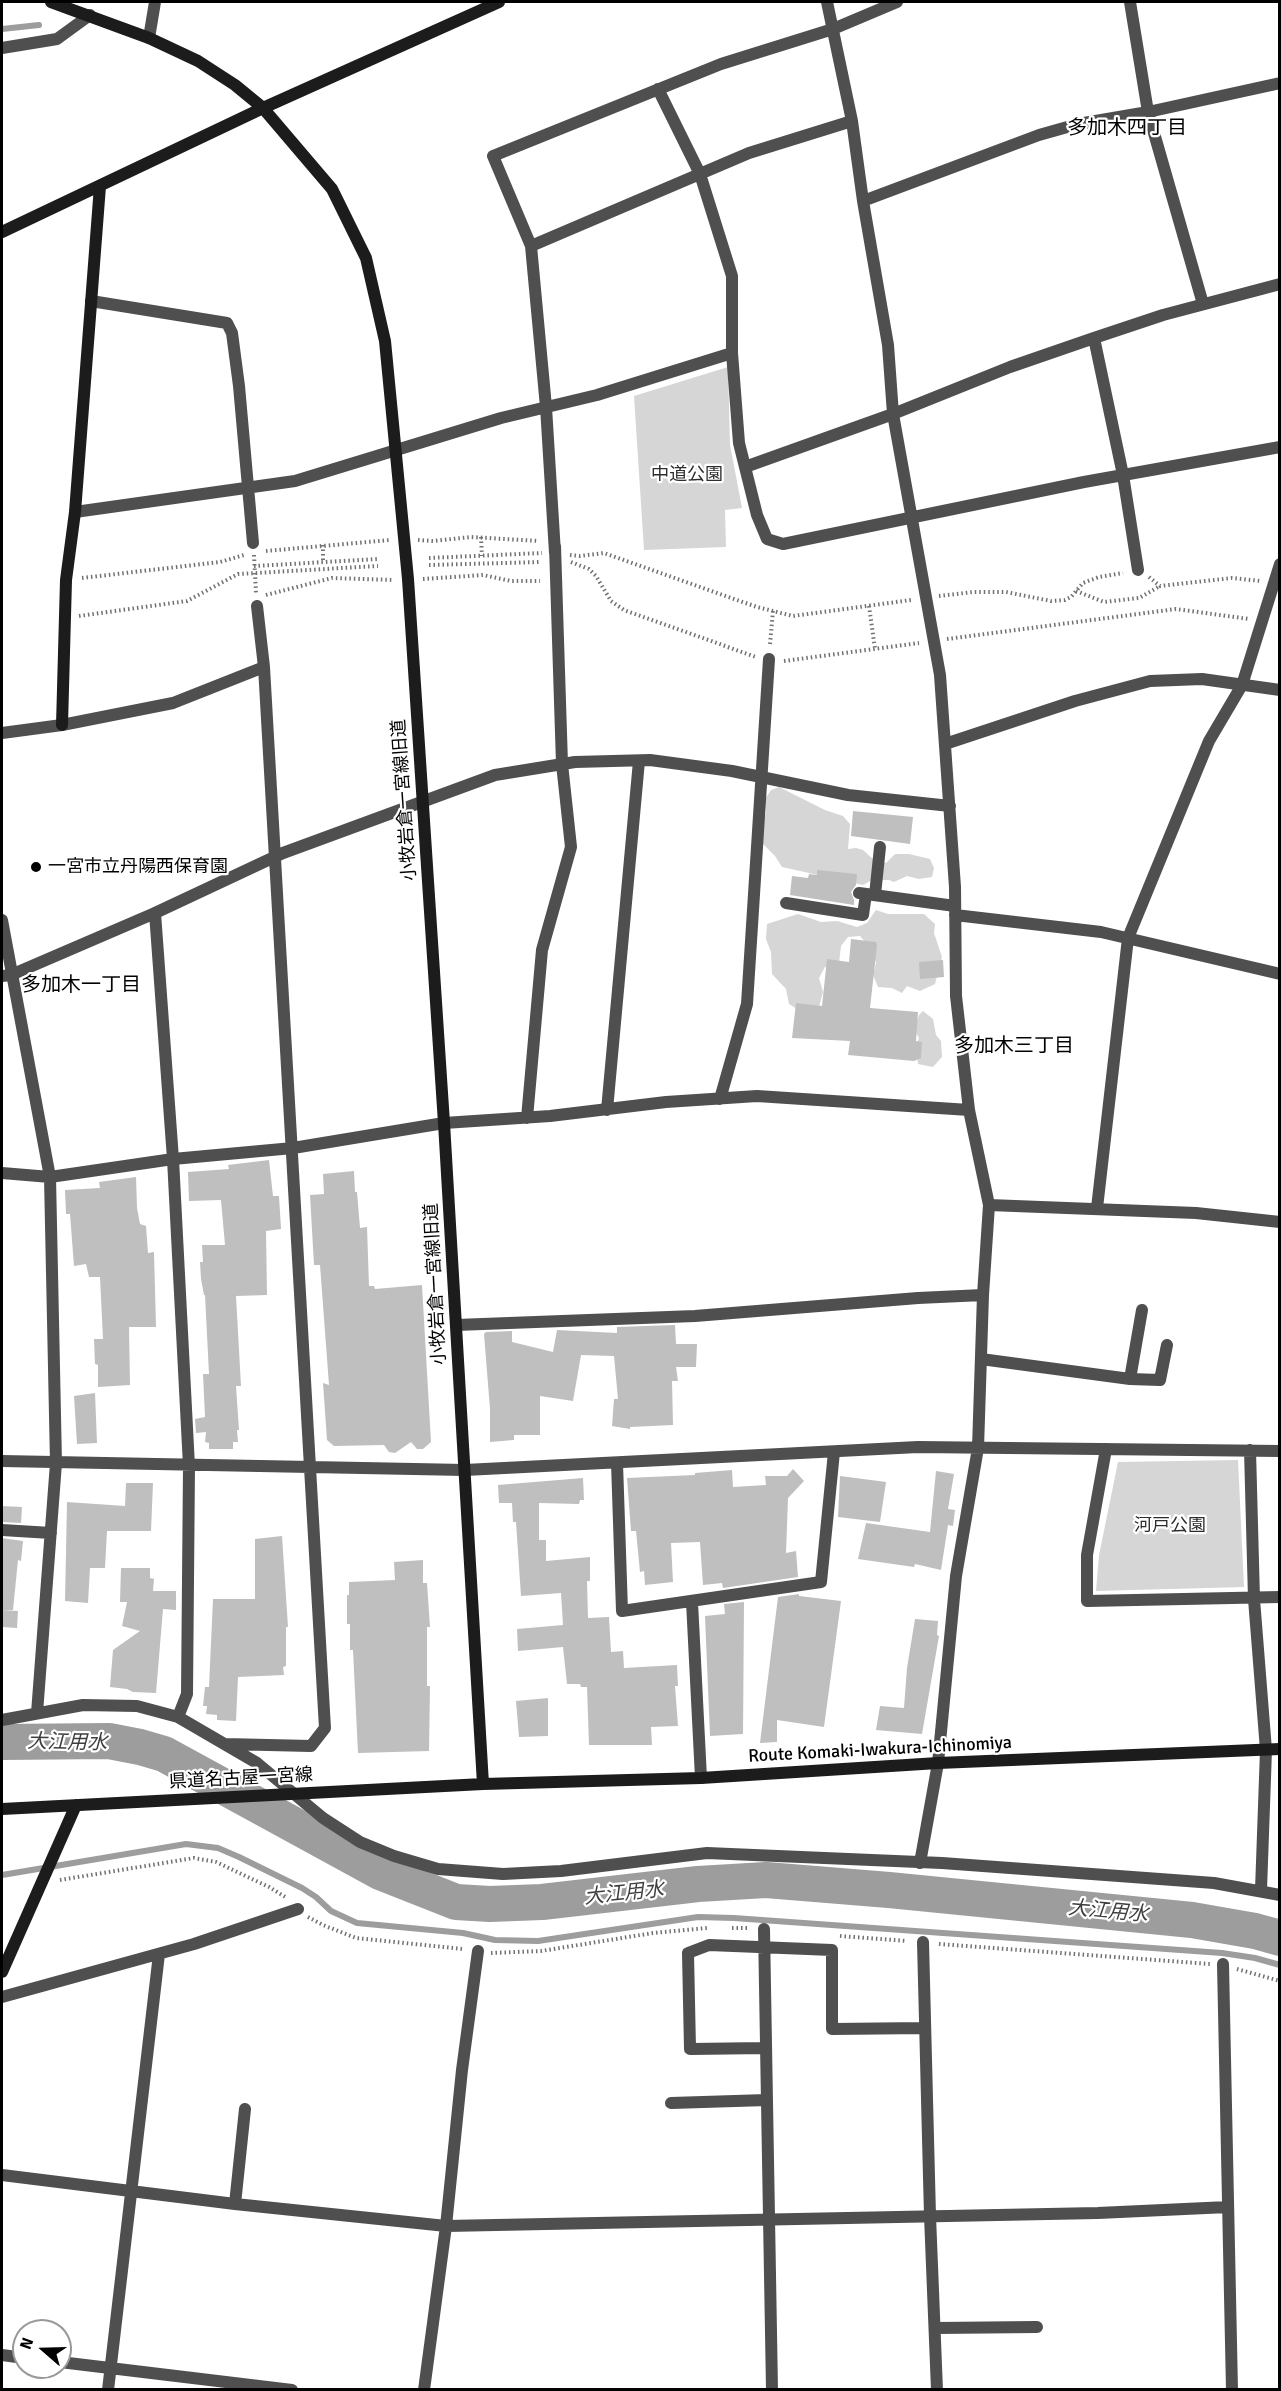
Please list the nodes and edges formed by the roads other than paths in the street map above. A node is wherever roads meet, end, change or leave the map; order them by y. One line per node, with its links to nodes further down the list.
1 (51, 2): 7 (street, 小牧岩倉一宮線旧道)
2 (155, 2): 9 (street)
3 (499, 2): 13 (street)
4 (827, 2): 8 (street)
5 (897, 2): 8 (street)
6 (1130, 2): 14 (street)
7 (90, 15): 9 (street, 小牧岩倉一宮線旧道); 10 (street)
8 (833, 29): 12 (street); 15 (street)
9 (148, 38): 13 (street, 小牧岩倉一宮線旧道)
10 (2, 48)
11 (1280, 84): 14 (street)
12 (658, 89): 16 (street); 20 (street)
13 (263, 108): 17 (street); 29 (street, 小牧岩倉一宮線旧道)
14 (1148, 112): 18 (street); 23 (street)
15 (852, 121): 16 (street); 18 (street)
16 (700, 174): 20 (street); 25 (street)
17 (100, 186): 19 (street); 22 (street)
18 (863, 201): 27 (street)
19 (2, 232)
20 (531, 246): 26 (street)
21 (1280, 284): 23 (street)
22 (91, 301): 32 (street); 33 (street)
23 (1203, 304): 24 (street)
24 (1094, 338): 27 (street); 31 (street)
25 (732, 353): 26 (street); 30 (street)
26 (546, 407): 29 (street); 47 (street)
27 (892, 414): 30 (street); 34 (street)
28 (1280, 447): 31 (street)
29 (394, 452): 32 (street); 49 (street, 小牧岩倉一宮線旧道)
30 (745, 467): 34 (street)
31 (1123, 475): 34 (street); 37 (street)
32 (248, 487): 33 (street); 35 (street)
33 (75, 512): 43 (street)
34 (911, 518): 45 (street)
35 (253, 543)
36 (1280, 564): 41 (street)
37 (1138, 570)
38 (257, 606): 40 (street)
39 (769, 659): 48 (street)
40 (264, 668): 43 (street); 52 (street)
41 (1242, 685): 42 (street); 45 (street); 58 (street)
42 (1280, 690)
43 (62, 725): 44 (street)
44 (2, 733)
45 (945, 744): 50 (street)
46 (639, 760): 47 (street); 48 (street); 62 (street)
47 (562, 764): 49 (street); 64 (street)
48 (760, 776): 50 (street); 61 (street)
49 (423, 800): 52 (street); 65 (street, 小牧岩倉一宮線旧道)
50 (950, 806): 55 (street)
51 (880, 847): 53 (street)
52 (274, 858): 56 (street); 66 (street)
53 (866, 894): 54 (street); 55 (street)
54 (786, 903)
55 (955, 910): 58 (street); 63 (street)
56 (155, 913): 60 (street); 67 (street)
57 (2, 920): 60 (street)
58 (1128, 938): 59 (street); 71 (street)
59 (1280, 974)
60 (6, 975): 69 (street)
61 (720, 1098): 62 (street); 63 (street)
62 (607, 1110): 64 (street)
63 (969, 1110): 70 (street)
64 (526, 1118): 65 (street)
65 (444, 1123): 66 (street); 75 (street, 小牧岩倉一宮線旧道)
66 (293, 1148): 67 (street); 88 (street)
67 (173, 1159): 69 (street); 87 (street)
68 (2, 1173): 69 (street)
69 (50, 1177): 86 (street)
70 (989, 1205): 71 (street); 73 (street)
71 (1096, 1208): 72 (street)
72 (1280, 1222)
73 (983, 1295): 75 (street); 77 (street)
74 (1142, 1310): 78 (street)
75 (456, 1325): 89 (street, 小牧岩倉一宮線旧道)
76 (1167, 1345): 78 (street)
77 (981, 1359): 78 (street); 79 (street)
78 (1130, 1379)
79 (978, 1448): 80 (street); 83 (street); 101 (street)
80 (1106, 1449): 81 (street); 93 (street)
81 (1250, 1450): 82 (street); 93 (street)
82 (1280, 1451)
83 (834, 1452): 85 (street); 94 (street)
84 (2, 1461): 86 (street)
85 (617, 1462): 89 (street); 94 (street)
86 (56, 1463): 87 (street); 91 (street)
87 (189, 1466): 88 (street); 96 (street)
88 (311, 1468): 89 (street); 98 (street)
89 (465, 1470): 103 (street, 小牧岩倉一宮線旧道)
90 (2, 1530): 91 (street)
91 (51, 1533): 95 (street)
92 (1280, 1597): 93 (street)
93 (1254, 1599): 100 (street)
94 (692, 1602): 102 (street)
95 (37, 1713): 96 (street); 97 (street)
96 (178, 1717): 98 (street)
97 (2, 1720)
98 (225, 1744): 104 (street)
99 (1280, 1749): 100 (street, Route Komaki-Iwakura-Ichinomiya)
100 (1266, 1750): 101 (street, Route Komaki-Iwakura-Ichinomiya); 108 (street)
101 (938, 1763): 102 (street, Route Komaki-Iwakura-Ichinomiya); 107 (street)
102 (701, 1778): 103 (street, Route Komaki-Iwakura-Ichinomiya)
103 (483, 1784): 104 (street, 県道名古屋一宮線)
104 (288, 1795): 105 (street, 県道名古屋一宮線); 107 (street)
105 (76, 1805): 106 (street, 県道名古屋一宮線); 117 (street)
106 (2, 1809)
107 (920, 1863): 108 (street)
108 (1261, 1890): 109 (street)
109 (1280, 1895)
110 (298, 1909): 115 (street)
111 (764, 1929): 113 (street)
112 (923, 1942): 119 (street)
113 (764, 1946): 119 (street); 120 (street); 120 (street)
114 (478, 1951): 130 (street)
115 (159, 1954): 118 (street); 125 (street)
116 (1223, 1964): 127 (street)
117 (2, 1972)
118 (2, 1996)
119 (924, 2028): 128 (street)
120 (766, 2048): 121 (street)
121 (767, 2100): 122 (street); 129 (street)
122 (670, 2103)
123 (245, 2109): 126 (street)
124 (2, 2175): 125 (street)
125 (131, 2192): 126 (street); 134 (street)
126 (235, 2204): 130 (street)
127 (1228, 2207): 128 (street); 140 (street)
128 (930, 2216): 129 (street); 132 (street)
129 (769, 2218): 130 (street); 138 (street)
130 (446, 2226): 137 (street)
131 (1037, 2327): 132 (street)
132 (936, 2328): 139 (street)
133 (72, 2363): 134 (street)
134 (110, 2368): 135 (street); 136 (street)
135 (108, 2390)
136 (292, 2390)
137 (424, 2390)
138 (772, 2390)
139 (937, 2390)
140 (1232, 2390)

